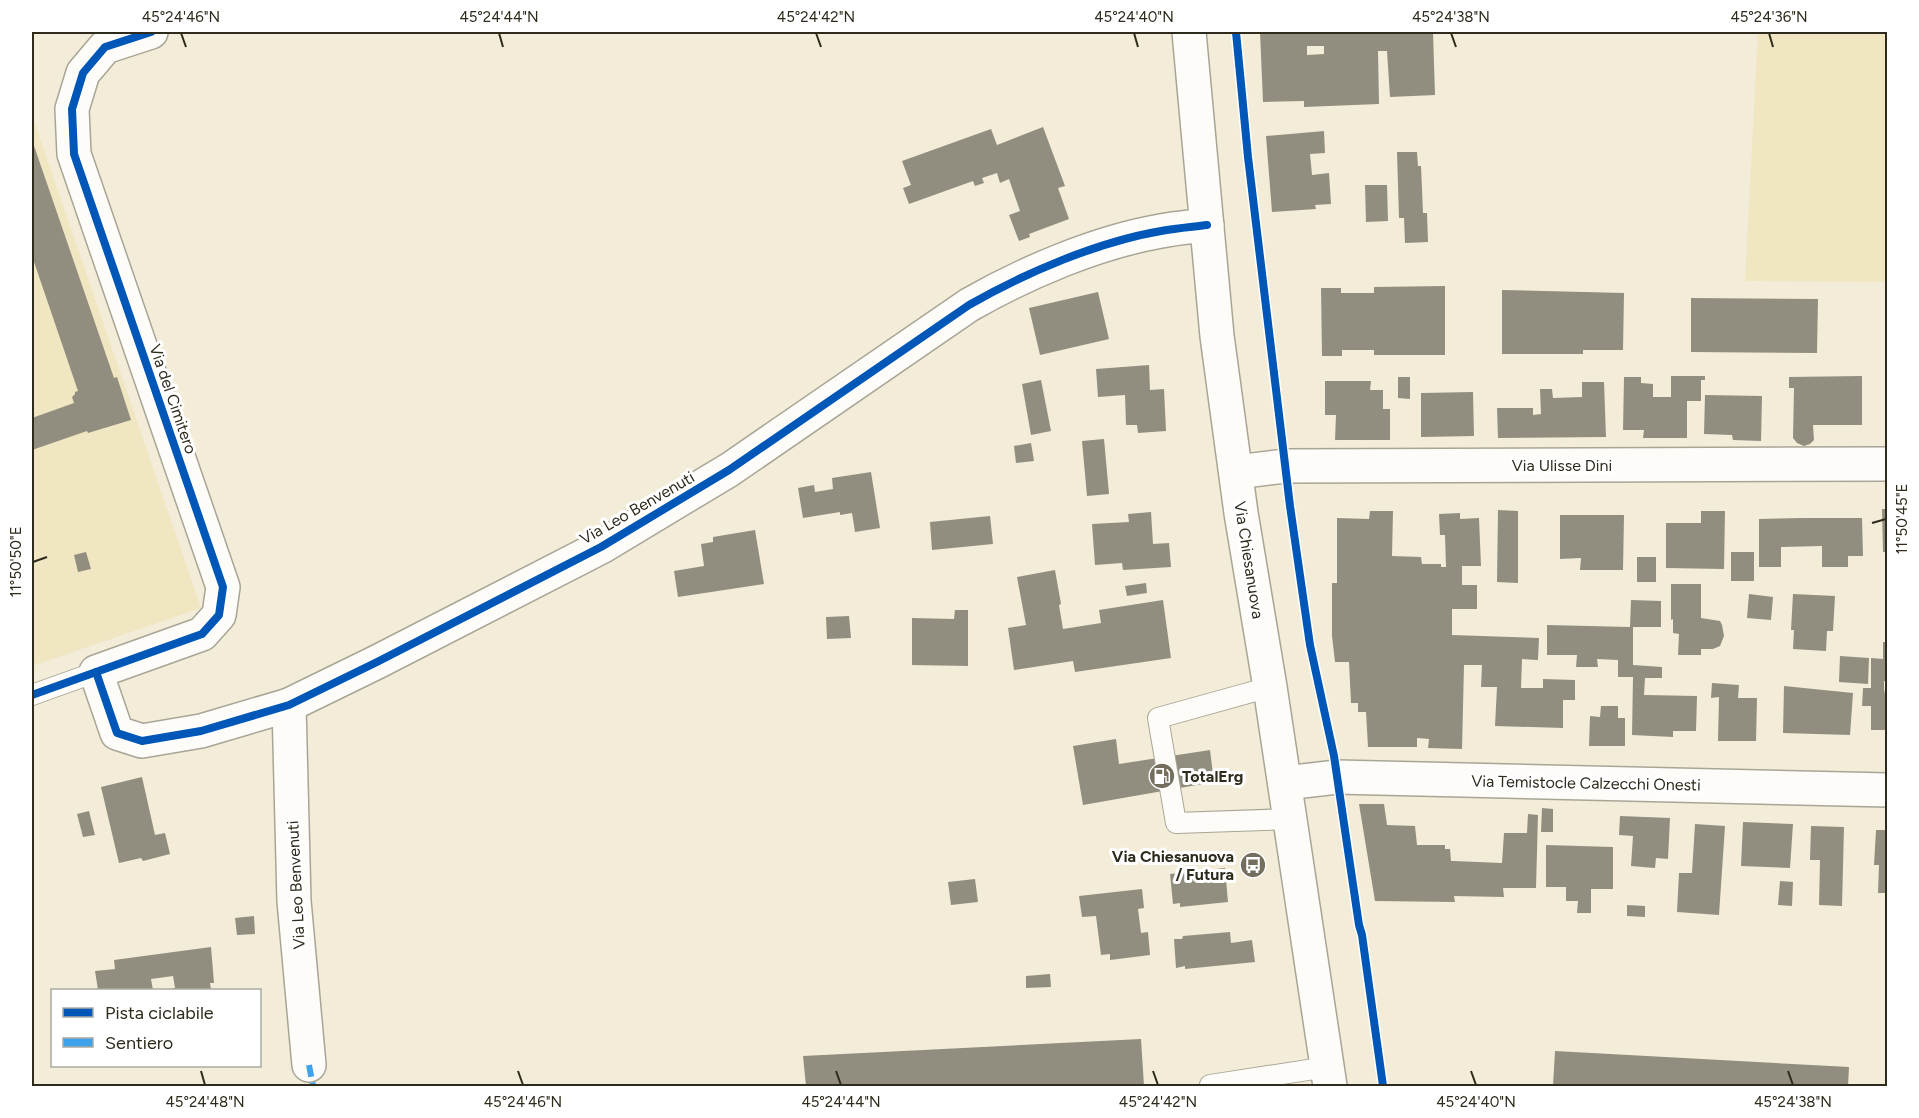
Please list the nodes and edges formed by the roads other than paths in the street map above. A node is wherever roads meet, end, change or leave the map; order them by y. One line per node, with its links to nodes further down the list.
1 (151, 32): 6 (street, Via del Cimitero)
2 (1189, 32): 3 (street, Via Chiesanuova)
3 (1206, 225): 5 (street, Via Chiesanuova); 9 (street, Via Leo Benvenuti)
4 (1887, 464): 5 (street, Via Ulisse Dini)
5 (1236, 472): 7 (street, Via Chiesanuova)
6 (96, 672): 8 (lane, Via del Cimitero); 9 (street, Via Leo Benvenuti)
7 (1270, 687): 10 (street, Via Chiesanuova); 12 (lane)
8 (32, 695)
9 (289, 705): 13 (street, Via Leo Benvenuti)
10 (1284, 783): 11 (street, Via Temistocle Calzecchi Onesti); 12 (street, Via Chiesanuova)
11 (1887, 790)
12 (1290, 819): 14 (street, Via Chiesanuova)
13 (309, 1065)
14 (1329, 1077): 15 (lane)
15 (1210, 1085)

